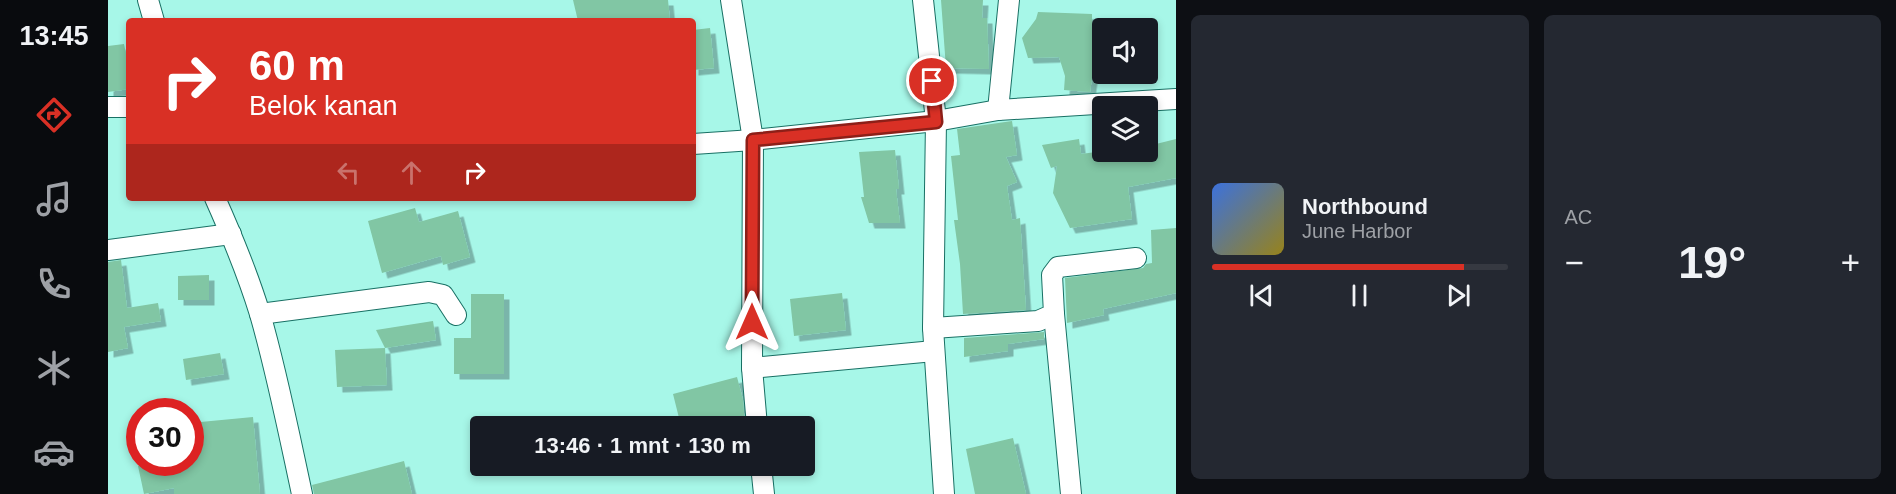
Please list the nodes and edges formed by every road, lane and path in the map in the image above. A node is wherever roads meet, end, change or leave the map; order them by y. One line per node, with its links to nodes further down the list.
1 (148, 0): 5 (street)
2 (731, 0): 11 (street)
3 (923, 0): 10 (street)
4 (1009, 0): 9 (street)
5 (153, 18)
6 (1176, 99): 9 (street)
7 (108, 107): 8 (street)
8 (126, 107)
9 (998, 110): 10 (street)
10 (936, 122): 11 (street); 20 (street)
11 (753, 140): 12 (street); 22 (street)
12 (696, 144)
13 (216, 201): 14 (street)
14 (231, 234): 15 (street); 17 (street)
15 (108, 250)
16 (1136, 258): 18 (street)
17 (260, 314): 19 (street); 25 (street)
18 (1054, 314): 20 (street); 28 (street)
19 (456, 315)
20 (933, 328): 21 (street)
21 (934, 351): 22 (street); 27 (street)
22 (752, 368): 23 (street)
23 (757, 416)
24 (762, 476): 26 (street)
25 (302, 494)
26 (764, 494)
27 (944, 494)
28 (1071, 494)

